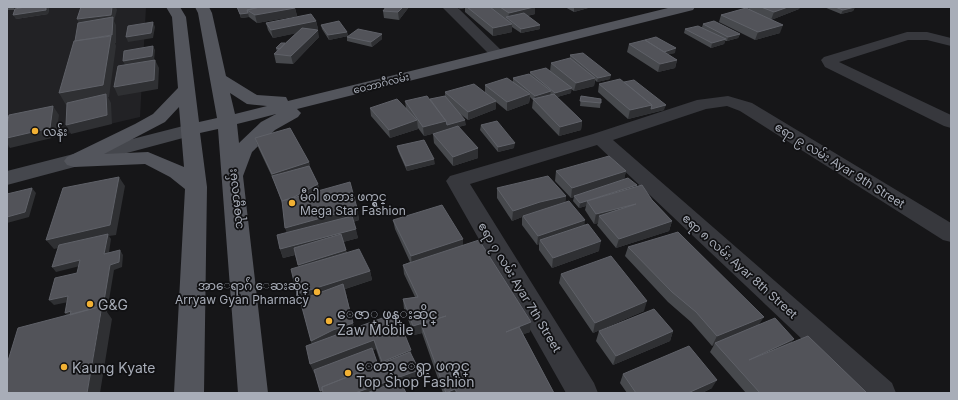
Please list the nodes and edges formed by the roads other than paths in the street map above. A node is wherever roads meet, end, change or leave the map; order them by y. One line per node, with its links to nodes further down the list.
1 (174, 7): 8 (main road)
2 (202, 7): 7 (main road, သုဓမ္မာလမ်း)
3 (449, 7): 6 (street)
4 (688, 7): 6 (main road, ဝေဘာဂီလမ်း)
5 (951, 42): 11 (street)
6 (497, 54): 9 (main road, ဝေဘာဂီလမ်း)
7 (218, 78): 9 (main road); 10 (main road, သုဓမ္မာလမ်း)
8 (186, 89): 12 (main road); 14 (main road)
9 (319, 98): 10 (main road, ဝေဘာဂီလမ်း); 15 (main road)
10 (226, 121): 12 (main road, ဝေဘာဂီလမ်း); 15 (main road, သုဓမ္မာလမ်း)
11 (951, 122)
12 (191, 130): 14 (street, ဝေဘာဂီလမ်း); 17 (main road)
13 (600, 138): 18 (street, ဧရာ ၉ လမ်း Ayar 9th Street); 21 (street, ဧရာ ၇ လမ်း Ayar 7th Street); 22 (street, ဧရာ ၈ လမ်း Ayar 8th Street)
14 (74, 161): 16 (street, ဝေဘာဂီလမ်း); 17 (main road)
15 (232, 175): 20 (main road, သုဓမ္မာလမ်း)
16 (7, 178)
17 (196, 187): 19 (main road)
18 (951, 234)
19 (189, 393)
20 (253, 393)
21 (583, 393)
22 (881, 393)

